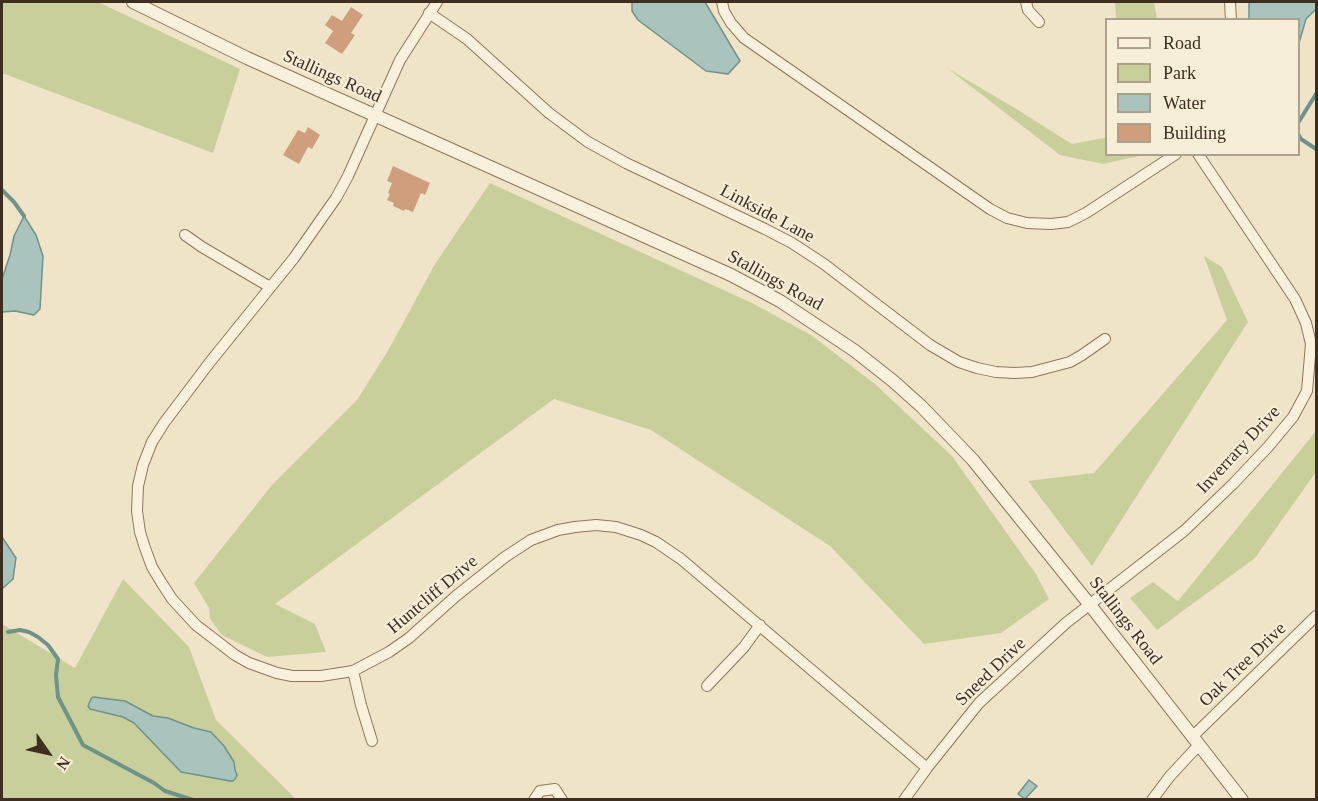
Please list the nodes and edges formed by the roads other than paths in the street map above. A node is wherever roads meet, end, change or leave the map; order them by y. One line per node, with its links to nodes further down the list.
1 (133, 2): 6 (street, Stallings Road)
2 (437, 2): 7 (street, Huntcliff Drive)
3 (722, 2): 11 (street)
4 (1026, 2): 9 (street)
5 (1230, 2): 8 (street)
6 (153, 6): 10 (street, Stallings Road)
7 (429, 13): 10 (street, Huntcliff Drive); 15 (street, Linkside Lane)
8 (1231, 18)
9 (1039, 22)
10 (375, 116): 14 (street, Huntcliff Drive); 16 (street, Stallings Road)
11 (1173, 156)
12 (1199, 156): 16 (street, Inverrary Drive)
13 (185, 235): 14 (street)
14 (270, 287): 19 (street, Huntcliff Drive)
15 (1105, 339)
16 (1089, 605): 22 (street, Stallings Road); 23 (street, Sneed Drive)
17 (1317, 616): 22 (street, Oak Tree Drive)
18 (760, 625): 19 (street, Huntcliff Drive); 20 (street); 23 (street, Huntcliff Drive)
19 (353, 671): 21 (street)
20 (707, 686)
21 (372, 741)
22 (1195, 741): 27 (street, Oak Tree Drive); 28 (street, Stallings Road)
23 (927, 768): 26 (street, Sneed Drive)
24 (534, 800): 25 (street)
25 (562, 800)
26 (904, 800)
27 (1152, 800)
28 (1242, 800)

